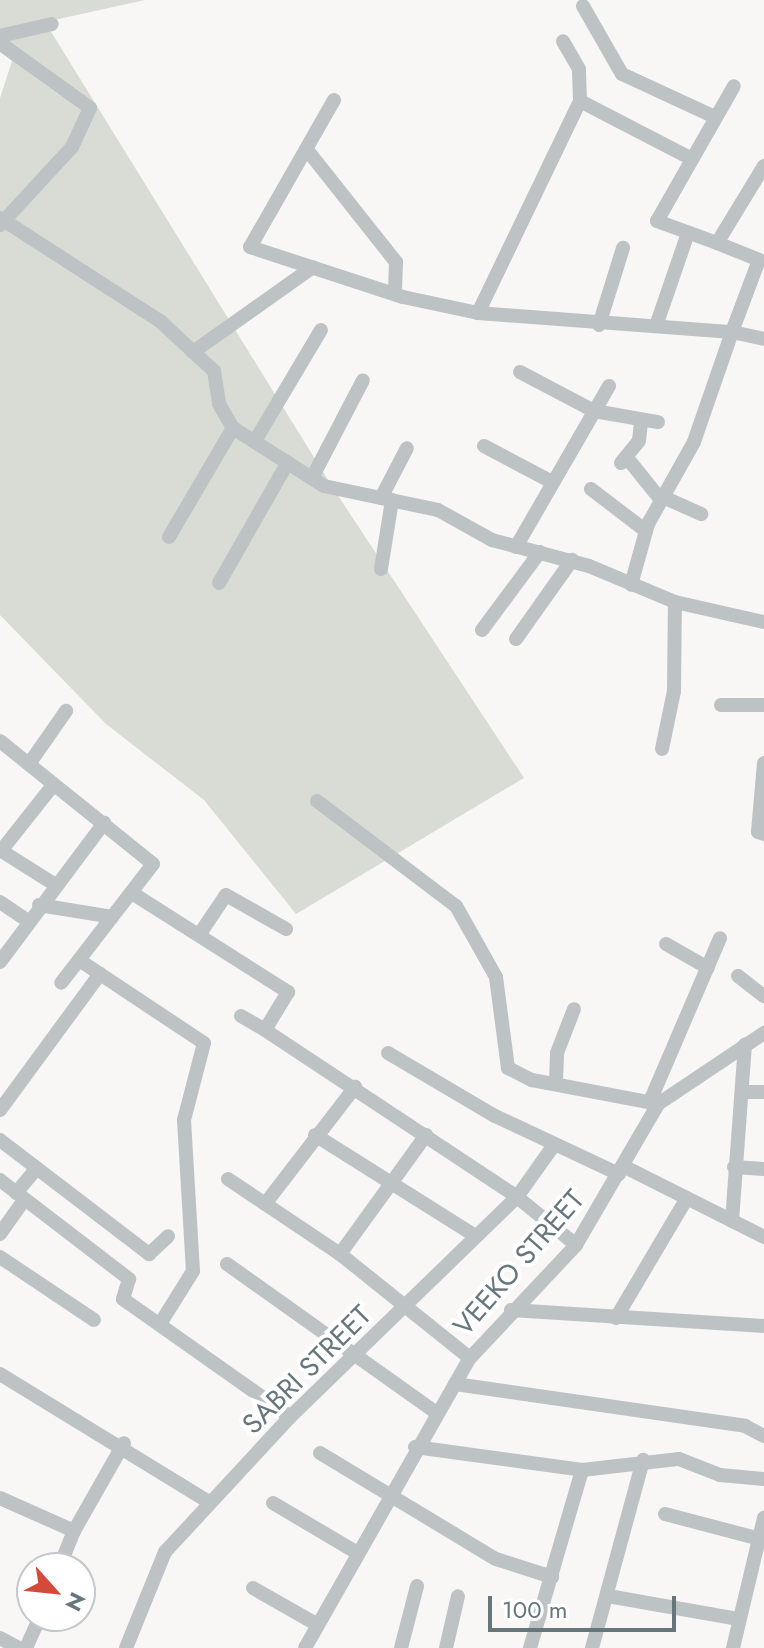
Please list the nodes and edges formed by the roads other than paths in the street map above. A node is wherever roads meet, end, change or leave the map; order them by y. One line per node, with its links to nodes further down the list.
1 (583, 6): 9 (street)
2 (52, 24): 3 (street)
3 (0, 36)
4 (563, 41): 8 (street)
5 (0, 43): 13 (street)
6 (734, 86): 9 (street)
7 (334, 100): 10 (street)
8 (580, 101): 11 (street); 19 (street)
9 (715, 117): 11 (street)
10 (308, 151): 17 (street); 18 (street)
11 (690, 158): 14 (street)
12 (764, 166): 15 (street)
13 (1, 221): 25 (street)
14 (688, 233): 15 (street); 21 (street)
15 (717, 243): 23 (street)
16 (623, 248): 20 (street)
17 (313, 267): 18 (street); 25 (street)
18 (395, 294): 19 (street)
19 (478, 313): 20 (street)
20 (599, 325): 21 (street)
21 (656, 326): 23 (street)
22 (321, 330): 33 (street)
23 (732, 332): 24 (street); 40 (street)
24 (764, 339)
25 (193, 352): 32 (street)
26 (520, 372): 29 (street)
27 (363, 380): 37 (street)
28 (609, 386): 29 (street)
29 (594, 411): 30 (street); 38 (street)
30 (641, 422): 31 (street); 40 (street)
31 (658, 422)
32 (233, 428): 33 (street); 44 (street)
33 (255, 441): 36 (street)
34 (484, 446): 38 (street)
35 (407, 448): 41 (street)
36 (288, 462): 37 (street); 49 (street)
37 (312, 478): 41 (street)
38 (552, 482): 45 (street)
39 (591, 489): 43 (street)
40 (662, 498): 42 (street); 43 (street)
41 (386, 499): 45 (street); 48 (street)
42 (701, 514)
43 (646, 531): 50 (street)
44 (169, 537)
45 (516, 547): 46 (street)
46 (540, 552): 47 (street); 53 (street)
47 (572, 560): 50 (street); 54 (street)
48 (381, 569)
49 (219, 583)
50 (631, 585): 51 (street)
51 (675, 602): 52 (street); 59 (street)
52 (764, 622)
53 (482, 630)
54 (516, 639)
55 (721, 705): 56 (street)
56 (764, 705)
57 (66, 711): 61 (street)
58 (0, 741): 61 (street)
59 (662, 749)
60 (764, 763): 65 (street)
61 (29, 764): 62 (street)
62 (54, 784): 64 (street); 66 (street)
63 (317, 801): 90 (street)
64 (104, 823): 67 (street); 68 (street)
65 (764, 834)
66 (0, 851): 67 (street)
67 (54, 884): 70 (street)
68 (132, 893): 71 (street); 74 (street)
69 (0, 902): 72 (street)
70 (39, 905): 71 (street); 72 (street)
71 (112, 917): 77 (street)
72 (28, 921): 78 (street)
73 (286, 929): 74 (street)
74 (199, 935): 86 (street)
75 (720, 938): 79 (street)
76 (666, 944): 79 (street)
77 (79, 960): 80 (street); 82 (street)
78 (0, 962)
79 (708, 968): 94 (street)
80 (100, 974): 95 (street); 124 (street)
81 (738, 976): 83 (street)
82 (61, 983)
83 (764, 996)
84 (574, 1009): 90 (street)
85 (241, 1016): 86 (street)
86 (265, 1030): 91 (street)
87 (764, 1033): 88 (street, VEEKO STREET)
88 (745, 1044): 92 (street); 94 (street, VEEKO STREET)
89 (388, 1053): 99 (street)
90 (556, 1083): 94 (street)
91 (355, 1087): 96 (street); 97 (street)
92 (742, 1092): 93 (street); 100 (street)
93 (764, 1092)
94 (654, 1102): 103 (street, VEEKO STREET)
95 (0, 1110)
96 (315, 1135): 106 (street); 110 (street)
97 (426, 1135): 106 (street); 108 (street)
98 (0, 1140): 102 (street)
99 (554, 1145): 103 (street); 108 (street, SABRI STREET)
100 (734, 1167): 101 (street); 111 (street)
101 (764, 1169)
102 (35, 1170): 107 (street); 114 (street)
103 (621, 1170): 109 (street); 116 (street, VEEKO STREET)
104 (228, 1179): 110 (street)
105 (0, 1180): 107 (street)
106 (390, 1184): 113 (street); 117 (street)
107 (20, 1197): 112 (street); 124 (street)
108 (517, 1197): 113 (street, SABRI STREET); 116 (street)
109 (687, 1198): 111 (street); 122 (street)
110 (265, 1204): 117 (street)
111 (732, 1221): 115 (street)
112 (0, 1234)
113 (474, 1235): 120 (street, SABRI STREET)
114 (168, 1236)
115 (764, 1237)
116 (576, 1245): 121 (street, VEEKO STREET)
117 (340, 1254): 120 (street)
118 (0, 1257): 123 (street)
119 (227, 1264): 126 (street)
120 (408, 1306): 126 (street, SABRI STREET); 127 (street)
121 (511, 1310): 122 (street); 127 (street, VEEKO STREET)
122 (616, 1318): 125 (street)
123 (94, 1320)
124 (160, 1324): 131 (street)
125 (764, 1326)
126 (360, 1354): 130 (street); 131 (street, SABRI STREET)
127 (470, 1358): 129 (street, VEEKO STREET)
128 (0, 1374): 133 (street)
129 (455, 1384): 130 (street, VEEKO STREET); 132 (street)
130 (437, 1413): 134 (street, VEEKO STREET)
131 (290, 1417): 141 (street, SABRI STREET)
132 (764, 1436)
133 (124, 1443): 141 (street); 145 (street)
134 (415, 1447): 137 (street); 139 (street, VEEKO STREET)
135 (320, 1453): 139 (street)
136 (643, 1460): 137 (street); 138 (street); 153 (street)
137 (582, 1470): 149 (street)
138 (764, 1479)
139 (387, 1496): 148 (street, VEEKO STREET); 149 (street)
140 (0, 1498): 145 (street)
141 (209, 1502): 158 (street, SABRI STREET)
142 (273, 1503): 148 (street)
143 (665, 1514): 146 (street)
144 (764, 1518): 146 (street)
145 (74, 1531): 147 (street)
146 (761, 1540): 154 (street)
147 (65, 1552)
148 (356, 1552): 155 (street, VEEKO STREET)
149 (552, 1577): 162 (street)
150 (417, 1586): 160 (street)
151 (253, 1588): 155 (street)
152 (458, 1596): 161 (street)
153 (608, 1596): 154 (street); 163 (street)
154 (739, 1619): 164 (street)
155 (316, 1624): 159 (street, VEEKO STREET)
156 (0, 1638): 157 (street)
157 (19, 1648)
158 (126, 1648)
159 (305, 1648)
160 (401, 1648)
161 (446, 1648)
162 (530, 1648)
163 (592, 1648)
164 (733, 1648)

